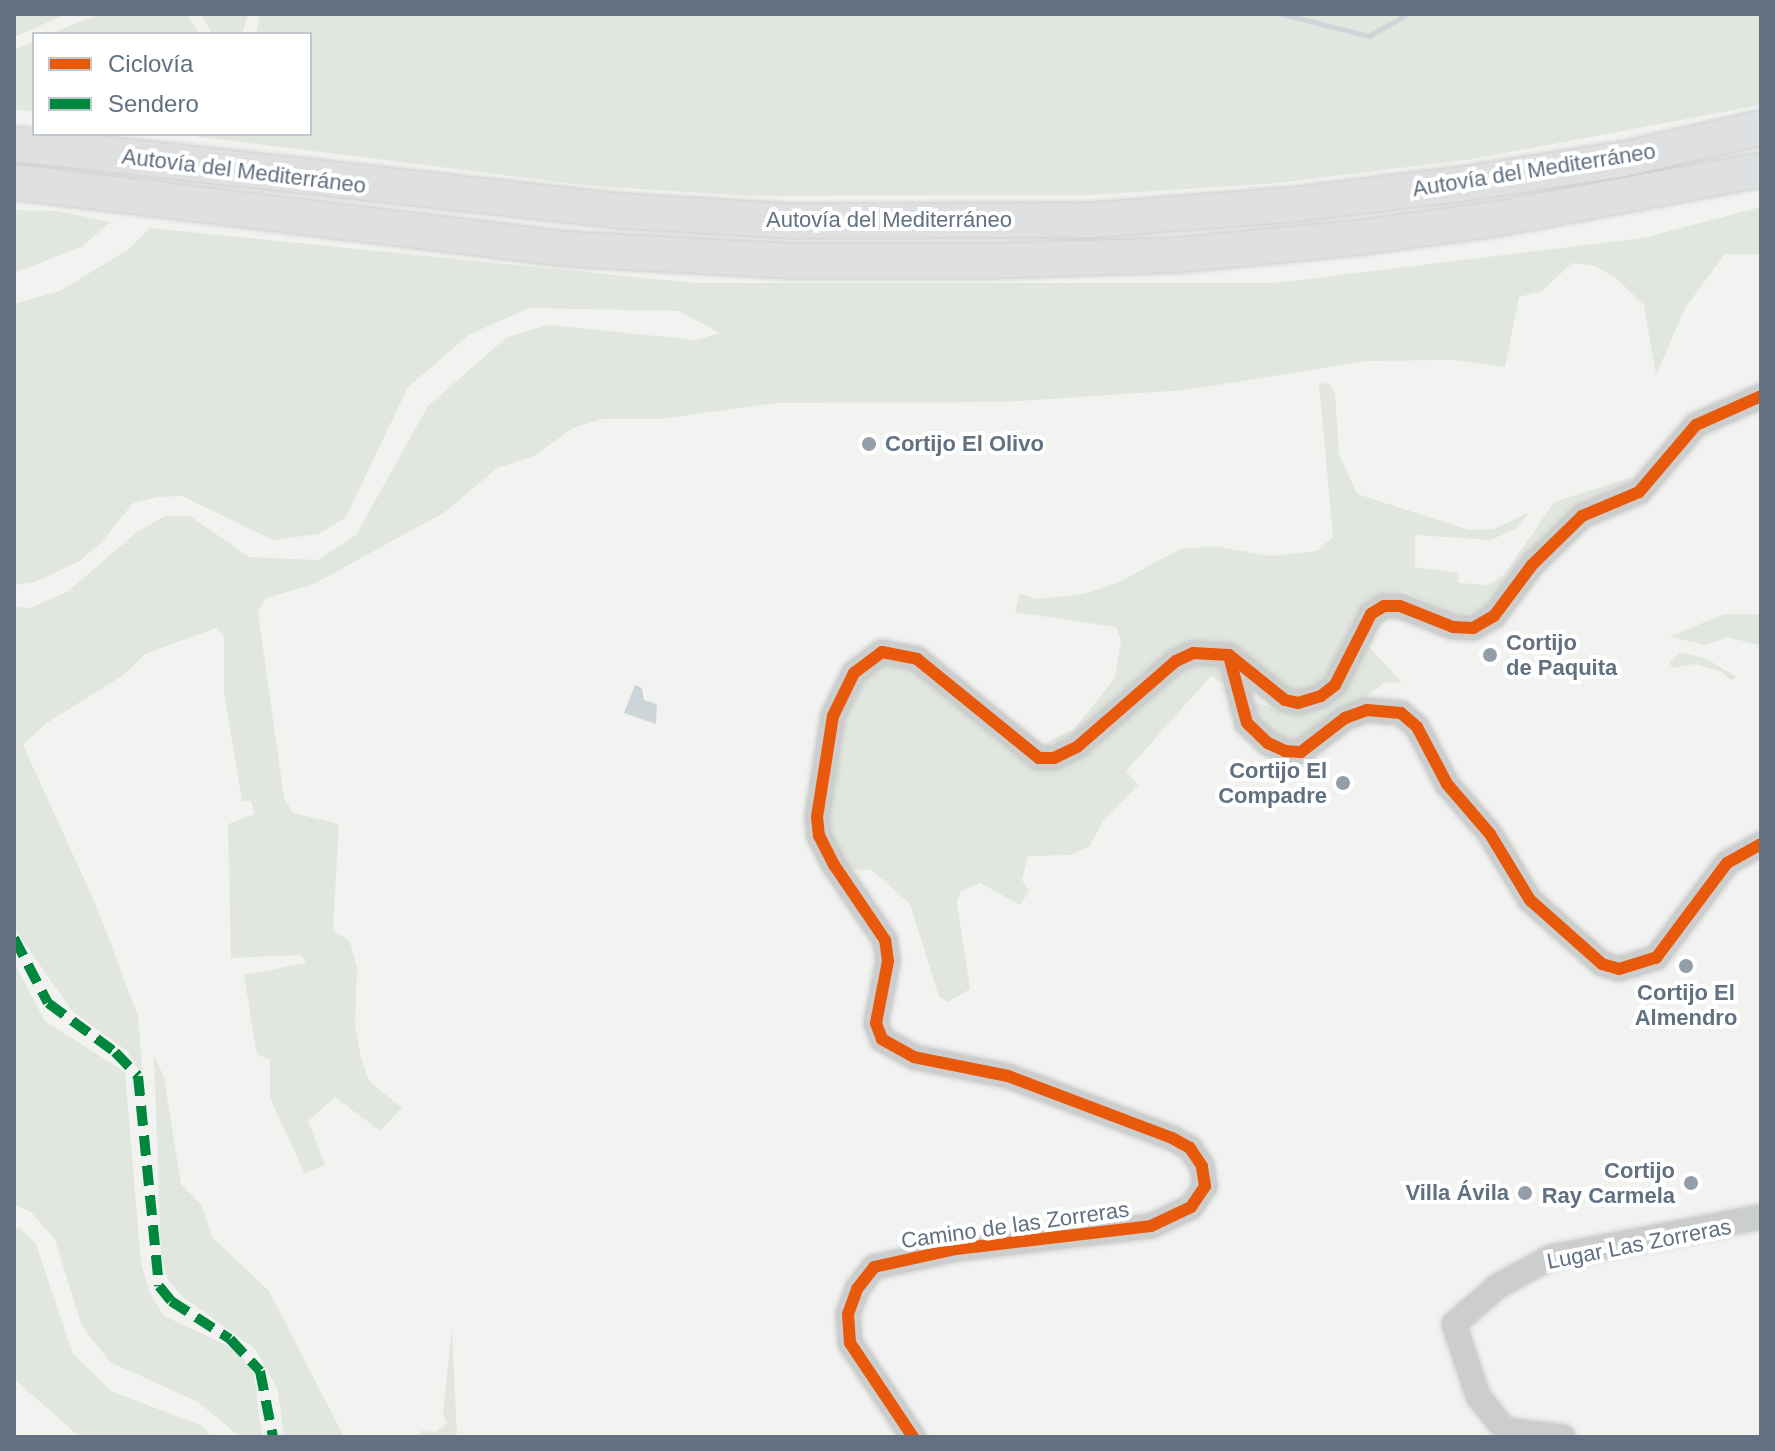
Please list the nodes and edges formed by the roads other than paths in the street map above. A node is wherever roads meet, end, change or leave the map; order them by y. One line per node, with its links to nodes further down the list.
1 (1761, 128): 2 (highway, Autovía del Mediterráneo)
2 (14, 144)
3 (1761, 170): 4 (highway, Autovía del Mediterráneo)
4 (14, 182)
5 (1761, 396): 6 (street)
6 (1229, 655): 7 (street); 10 (street, Camino de las Zorreras)
7 (1761, 844)
8 (1761, 1217): 9 (street, Lugar Las Zorreras)
9 (1493, 1430): 11 (street, Lugar Las Zorreras)
10 (913, 1437)
11 (1563, 1437)

